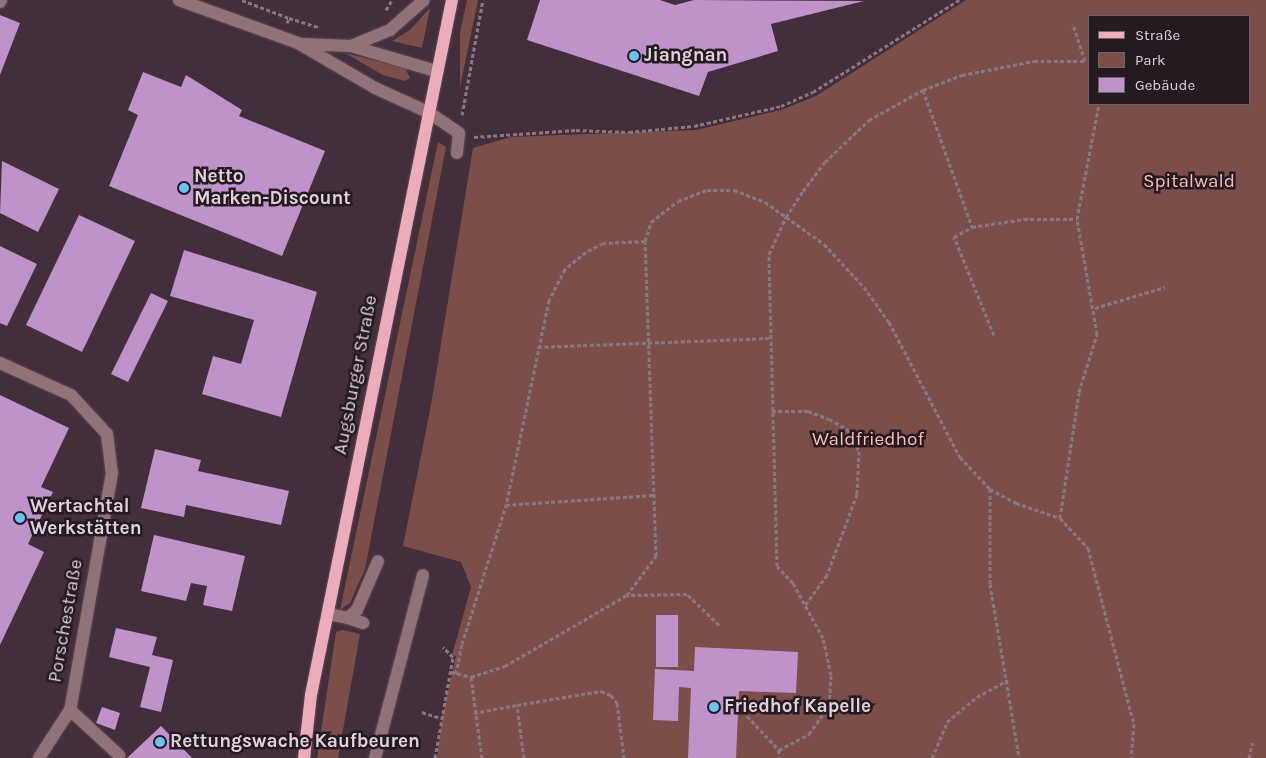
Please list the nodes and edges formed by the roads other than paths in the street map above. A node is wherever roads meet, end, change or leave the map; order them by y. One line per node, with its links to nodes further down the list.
1 (179, 0): 4 (street)
2 (424, 0): 5 (street)
3 (452, 0): 6 (main road, Augsburger Straße)
4 (298, 43): 5 (street); 7 (street)
5 (351, 46): 6 (street)
6 (436, 71): 7 (main road, Augsburger Straße)
7 (428, 112): 8 (street); 12 (main road, Augsburger Straße)
8 (457, 153)
9 (0, 363): 15 (street, Porschestraße)
10 (378, 561): 13 (street)
11 (423, 575): 19 (street)
12 (328, 614): 13 (street); 18 (main road, Augsburger Straße)
13 (348, 618): 14 (street)
14 (363, 623)
15 (70, 710): 16 (street); 17 (street, Porschestraße)
16 (119, 755)
17 (39, 758)
18 (304, 758)
19 (375, 758)

